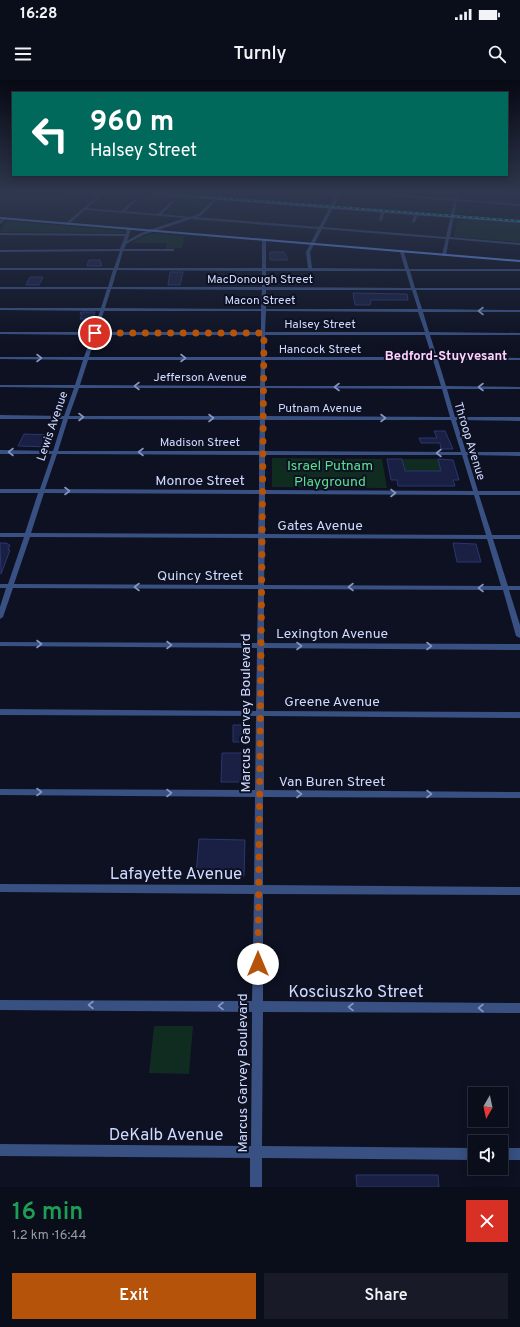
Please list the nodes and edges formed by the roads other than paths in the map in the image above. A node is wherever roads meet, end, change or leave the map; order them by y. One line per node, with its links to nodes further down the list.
1 (312, 244): 15 (street)
2 (125, 245): 8 (street, Lewis Avenue)
3 (264, 245): 14 (street, Marcus Garvey Boulevard)
4 (319, 245): 9 (main road)
5 (446, 245): 10 (street)
6 (173, 250): 8 (street)
7 (0, 251): 8 (street)
8 (123, 251): 13 (street, Lewis Avenue)
9 (402, 252): 10 (main road); 16 (street, Throop Avenue)
10 (444, 255): 11 (main road)
11 (520, 261)
12 (0, 269): 13 (street)
13 (117, 269): 14 (street); 19 (street, Lewis Avenue)
14 (264, 269): 15 (street); 20 (street, Marcus Garvey Boulevard)
15 (310, 269): 16 (street)
16 (407, 270): 17 (street); 21 (street, Throop Avenue)
17 (520, 270)
18 (0, 288): 19 (street, MacDonough Street)
19 (110, 288): 20 (street, MacDonough Street); 24 (street, Lewis Avenue)
20 (264, 289): 21 (street, MacDonough Street); 25 (street, Marcus Garvey Boulevard)
21 (413, 289): 22 (street, MacDonough Street); 26 (street, Throop Avenue)
22 (520, 290)
23 (0, 309): 24 (street, Macon Street)
24 (103, 309): 25 (street, Macon Street); 29 (street, Lewis Avenue)
25 (263, 310): 26 (street, Macon Street); 30 (street, Marcus Garvey Boulevard)
26 (420, 310): 27 (street, Macon Street, one-way to 26); 31 (street, Throop Avenue)
27 (520, 311)
28 (0, 332): 29 (street, Halsey Street)
29 (95, 333): 30 (street, Halsey Street); 34 (street, Lewis Avenue)
30 (264, 333): 31 (street, Halsey Street); 35 (street, Marcus Garvey Boulevard)
31 (427, 334): 32 (street, Halsey Street); 36 (street, Throop Avenue)
32 (520, 334)
33 (0, 358): 34 (street, Hancock Street, one-way to 34)
34 (87, 358): 35 (street, Hancock Street, one-way to 35); 39 (street, Lewis Avenue)
35 (263, 358): 36 (street, Hancock Street); 40 (street, Marcus Garvey Boulevard)
36 (435, 359): 37 (street, Hancock Street); 41 (street, Throop Avenue)
37 (520, 359)
38 (0, 386): 39 (street, Jefferson Avenue)
39 (77, 386): 40 (street, Jefferson Avenue, one-way to 39); 44 (street, Lewis Avenue)
40 (263, 387): 41 (street, Jefferson Avenue, one-way to 40); 45 (street, Marcus Garvey Boulevard)
41 (444, 387): 42 (street, Jefferson Avenue, one-way to 41); 46 (street, Throop Avenue)
42 (520, 388)
43 (0, 417): 44 (street, Putnam Avenue)
44 (67, 417): 45 (street, Putnam Avenue, one-way to 45); 49 (street, Lewis Avenue)
45 (262, 418): 46 (street, Putnam Avenue, one-way to 46); 50 (street, Marcus Garvey Boulevard)
46 (453, 419): 47 (street, Putnam Avenue); 51 (street, Throop Avenue)
47 (520, 419)
48 (0, 452): 49 (street, Madison Street, one-way to 48)
49 (55, 452): 50 (street, Madison Street, one-way to 49); 54 (street, Lewis Avenue)
50 (262, 453): 51 (street, Madison Street, one-way to 50); 55 (street, Marcus Garvey Boulevard)
51 (464, 454): 52 (street, Madison Street); 56 (street, Throop Avenue)
52 (520, 454)
53 (0, 491): 54 (street, Monroe Street)
54 (42, 491): 55 (street, Monroe Street, one-way to 55); 59 (street, Lewis Avenue)
55 (262, 492): 56 (street, Monroe Street, one-way to 56); 60 (street, Marcus Garvey Boulevard)
56 (476, 493): 57 (street, Monroe Street); 61 (street, Throop Avenue)
57 (520, 493)
58 (0, 535): 59 (street, Gates Avenue)
59 (27, 535): 60 (street, Gates Avenue); 64 (street, Lewis Avenue)
60 (262, 536): 61 (street, Gates Avenue); 65 (street, Marcus Garvey Boulevard)
61 (490, 537): 62 (street, Gates Avenue); 66 (street, Throop Avenue)
62 (520, 537)
63 (0, 586): 64 (street, Quincy Street)
64 (10, 586): 65 (street, Quincy Street, one-way to 64); 68 (street, Lewis Avenue)
65 (261, 587): 66 (street, Quincy Street, one-way to 65); 71 (street, Marcus Garvey Boulevard)
66 (505, 588): 67 (street, Quincy Street); 69 (street, Throop Avenue)
67 (520, 588)
68 (0, 616)
69 (520, 636)
70 (0, 644): 71 (street, Lexington Avenue, one-way to 71)
71 (261, 646): 72 (street, Lexington Avenue, one-way to 72); 74 (street, Marcus Garvey Boulevard)
72 (520, 647)
73 (0, 712): 74 (street, Greene Avenue)
74 (260, 713): 75 (street, Greene Avenue); 77 (street, Marcus Garvey Boulevard)
75 (520, 715)
76 (0, 792): 77 (street, Van Buren Street, one-way to 77)
77 (260, 793): 78 (street, Van Buren Street, one-way to 78); 80 (street, Marcus Garvey Boulevard)
78 (520, 795)
79 (0, 888): 80 (street, Lafayette Avenue)
80 (259, 890): 81 (street, Lafayette Avenue); 83 (street, Marcus Garvey Boulevard)
81 (520, 891)
82 (0, 1004): 83 (street, Kosciuszko Street, one-way to 82)
83 (258, 1006): 84 (street, Kosciuszko Street, one-way to 83); 86 (street, Marcus Garvey Boulevard)
84 (520, 1008)
85 (0, 1150): 86 (street, DeKalb Avenue)
86 (257, 1152): 87 (street, DeKalb Avenue); 90 (street, Marcus Garvey Boulevard)
87 (468, 1154)
88 (508, 1154): 89 (street)
89 (520, 1154)
90 (256, 1187)

